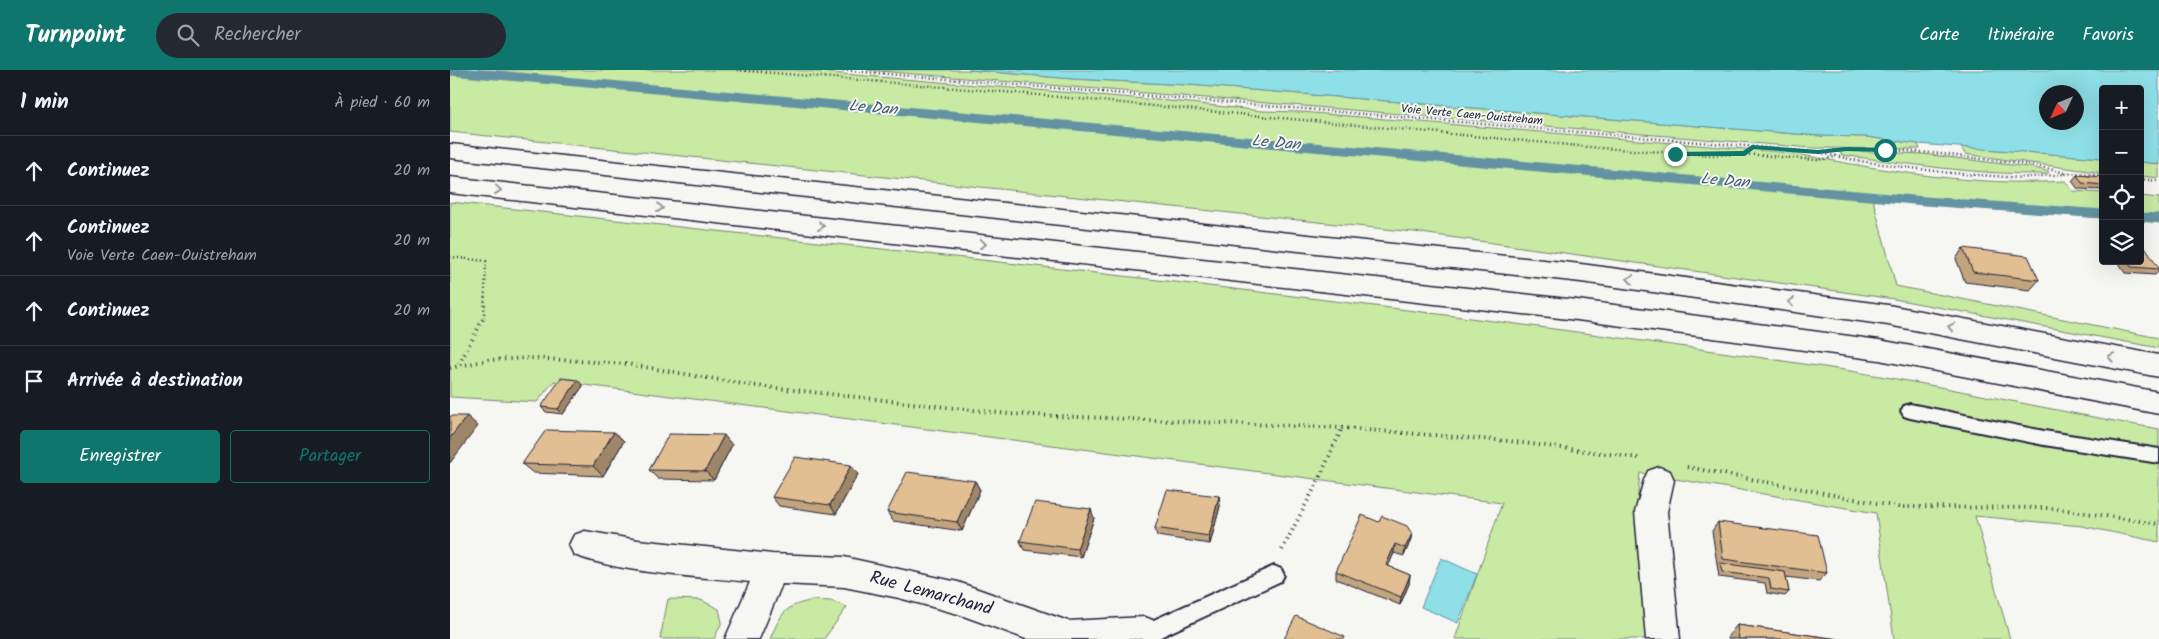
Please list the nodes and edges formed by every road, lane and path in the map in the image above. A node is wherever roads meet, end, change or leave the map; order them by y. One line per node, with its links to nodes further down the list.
1 (737, 70): 6 (path)
2 (839, 70): 3 (path, Voie Verte Caen-Ouistreham)
3 (1752, 147): 5 (path, Voie Verte Caen-Ouistreham); 6 (path)
4 (450, 151): 15 (main road, one-way to 4)
5 (1818, 152): 7 (path, Voie Verte Caen-Ouistreham); 8 (path)
6 (1745, 154): 7 (path)
7 (1840, 157): 8 (path, Voie Verte Caen-Ouistreham)
8 (2068, 174): 9 (path, Voie Verte Caen-Ouistreham)
9 (2099, 175)
10 (2144, 179): 11 (path)
11 (2159, 181)
12 (450, 185): 17 (main road, one-way to 17)
13 (450, 257): 14 (path)
14 (458, 365): 16 (path); 19 (path)
15 (2159, 366)
16 (450, 368)
17 (2159, 403)
18 (1910, 411): 20 (lane)
19 (1342, 428): 21 (path); 25 (path)
20 (2159, 456)
21 (1661, 468): 22 (path); 28 (main road)
22 (2159, 524)
23 (585, 545): 24 (main road, Rue Lemarchand)
24 (772, 569): 26 (main road, Rue Lemarchand); 27 (main road)
25 (1274, 575): 26 (lane)
26 (1145, 634)
27 (742, 639)
28 (1663, 639)

